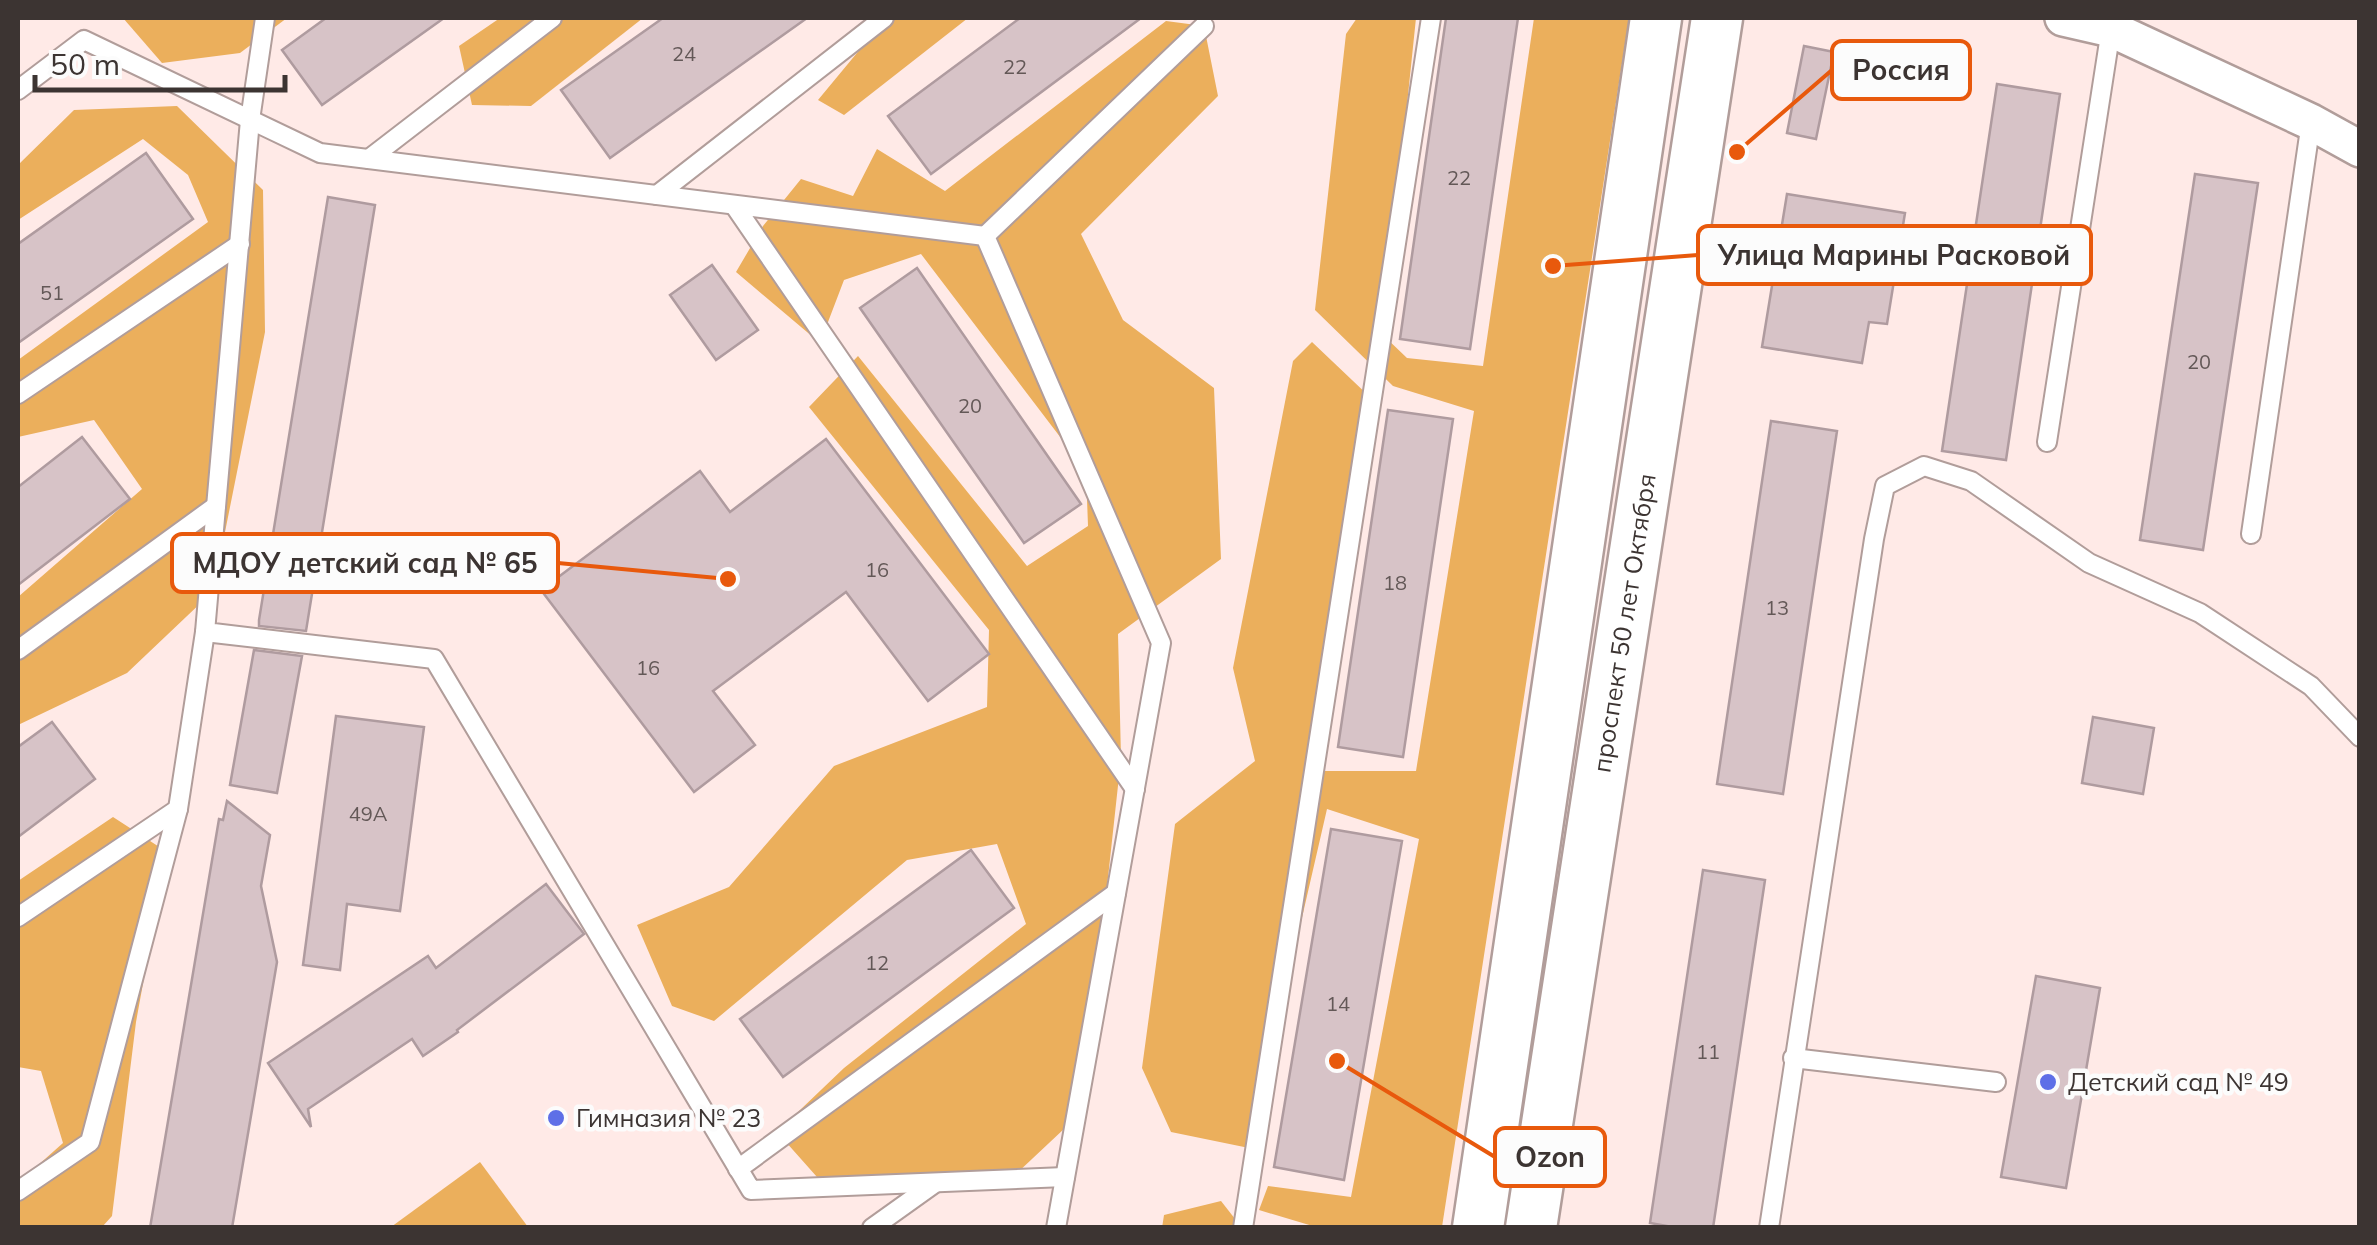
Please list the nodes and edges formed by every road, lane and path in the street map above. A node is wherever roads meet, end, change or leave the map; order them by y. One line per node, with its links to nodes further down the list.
1 (265, 18): 11 (lane)
2 (552, 18): 14 (lane)
3 (884, 18): 15 (lane)
4 (1431, 18): 38 (lane)
5 (1656, 18): 39 (main road)
6 (1717, 18): 40 (main road, проспект 50 лет Октября)
7 (2063, 18): 9 (street)
8 (1204, 26): 17 (lane)
9 (2111, 29): 12 (street); 20 (lane)
10 (18, 90): 11 (lane)
11 (250, 120): 14 (lane); 18 (lane)
12 (2310, 122): 13 (street); 22 (lane)
13 (2360, 149)
14 (369, 160): 15 (lane)
15 (656, 195): 16 (lane)
16 (734, 205): 17 (lane); 26 (lane)
17 (985, 236): 26 (lane)
18 (240, 244): 19 (lane); 21 (lane)
19 (18, 394)
20 (2047, 442)
21 (216, 506): 23 (lane); 24 (lane)
22 (2251, 534)
23 (204, 632): 27 (lane); 32 (lane)
24 (18, 650)
25 (2360, 737): 30 (lane)
26 (1135, 789): 28 (lane)
27 (178, 809): 29 (lane); 35 (lane)
28 (1116, 893): 32 (lane); 33 (lane)
29 (18, 918)
30 (1793, 1058): 31 (lane); 41 (lane)
31 (1996, 1082)
32 (738, 1170): 34 (lane)
33 (1066, 1178): 34 (lane); 37 (lane)
34 (936, 1183): 36 (lane)
35 (18, 1191)
36 (872, 1228)
37 (1056, 1228)
38 (1243, 1228)
39 (1478, 1228)
40 (1531, 1228)
41 (1769, 1228)

